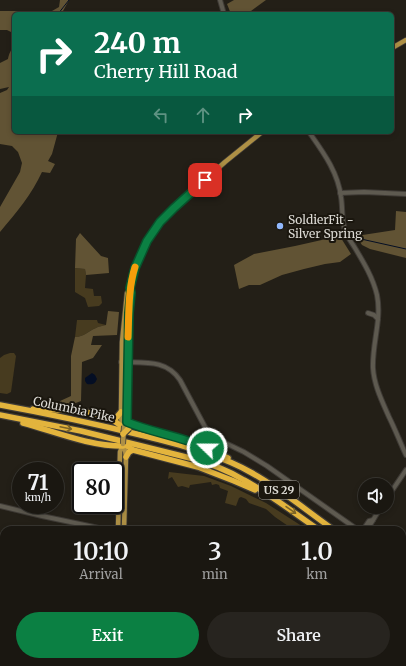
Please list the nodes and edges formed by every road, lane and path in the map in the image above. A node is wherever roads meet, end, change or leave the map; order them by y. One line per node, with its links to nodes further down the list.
1 (220, 0): 2 (street)
2 (223, 12)
3 (406, 40): 4 (main road)
4 (394, 47)
5 (260, 134): 11 (main road)
6 (310, 134): 7 (street)
7 (337, 179): 8 (street); 10 (street)
8 (340, 193): 9 (street); 10 (street)
9 (406, 194)
10 (342, 206): 12 (street)
11 (130, 288): 14 (main road); 15 (main road)
12 (378, 307): 13 (street); 13 (street)
13 (378, 319): 25 (street)
14 (121, 362): 15 (street); 18 (main road)
15 (128, 363): 21 (main road); 38 (street)
16 (0, 405): 17 (highway, Columbia Pike / US 29)
17 (9, 407): 20 (highway); 27 (highway, Columbia Pike / US 29)
18 (121, 412): 20 (highway); 21 (main road)
19 (0, 416): 22 (highway); 29 (highway, Columbia Pike / US 29, one-way to 29)
20 (112, 420): 21 (highway)
21 (124, 427): 22 (main road, bridge); 27 (highway)
22 (123, 444): 23 (highway); 24 (main road); 34 (main road)
23 (133, 450): 24 (highway); 29 (highway)
24 (126, 456): 35 (main road)
25 (406, 456)
26 (406, 470): 28 (street)
27 (251, 472): 37 (highway, Columbia Pike / US 29)
28 (394, 488)
29 (278, 502): 36 (highway, Columbia Pike / US 29, one-way to 36)
30 (0, 506): 33 (street)
31 (376, 514): 32 (street)
32 (372, 520): 39 (street); 40 (street)
33 (89, 526)
34 (118, 526)
35 (124, 526)
36 (313, 526)
37 (328, 526)
38 (352, 526)
39 (366, 526)
40 (370, 526)

